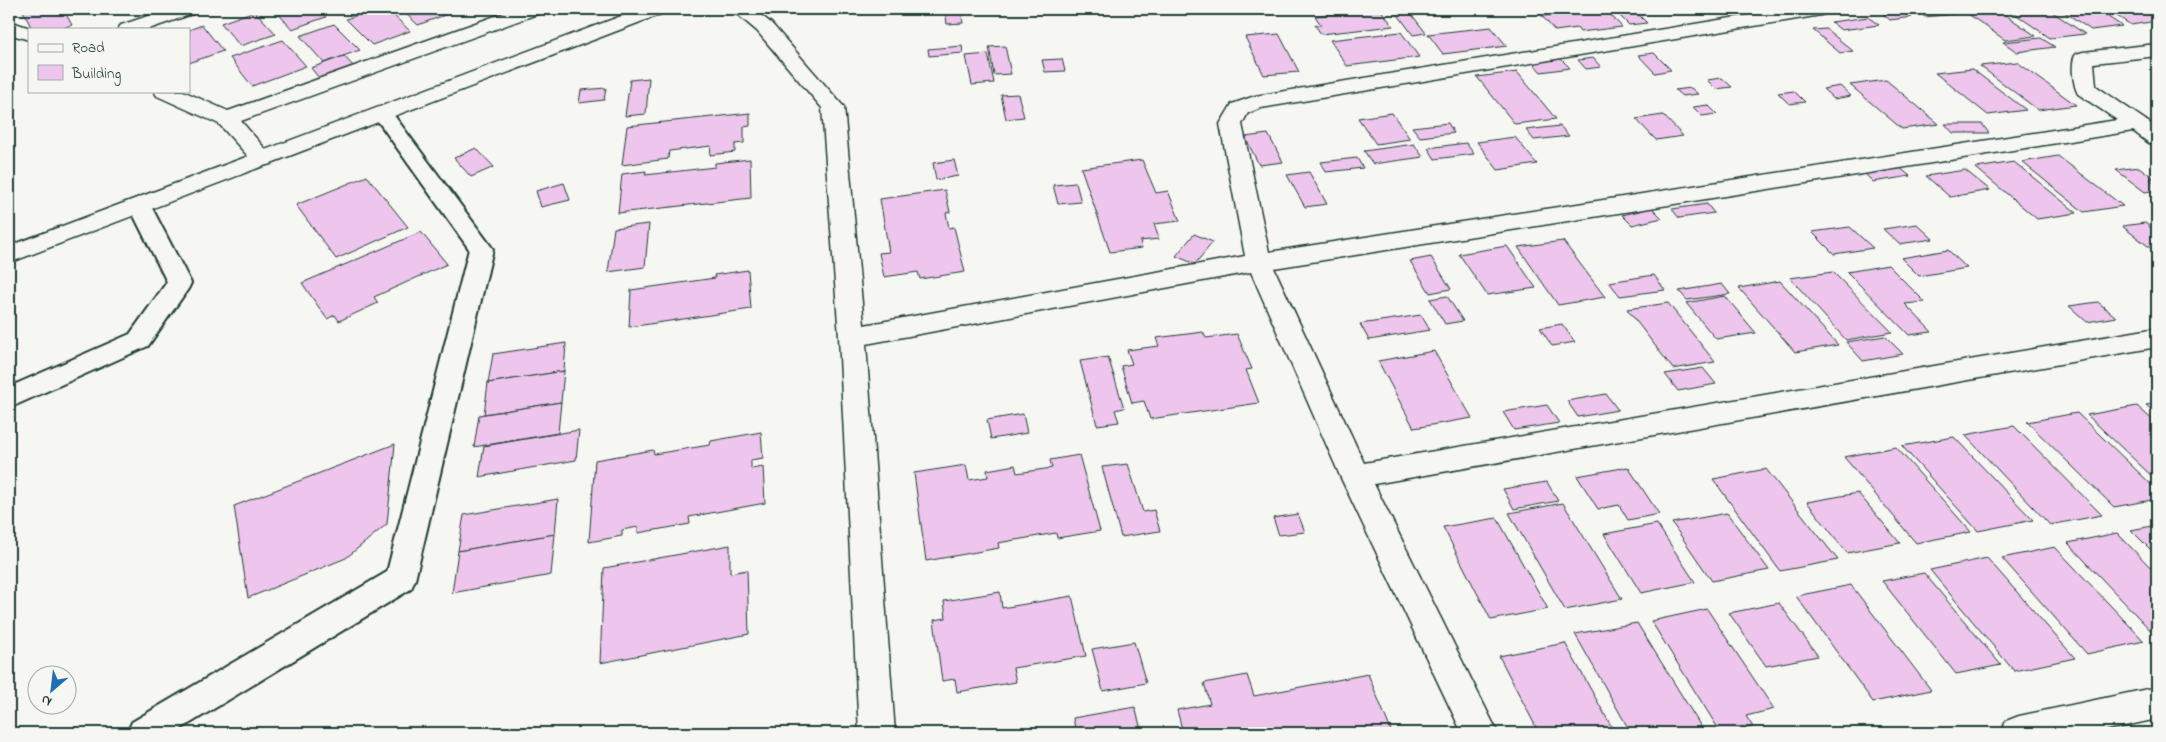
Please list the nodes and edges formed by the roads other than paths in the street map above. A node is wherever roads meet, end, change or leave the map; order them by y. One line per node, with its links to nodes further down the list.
1 (188, 9): 7 (street)
2 (533, 9): 12 (street)
3 (657, 9): 11 (street)
4 (741, 9): 19 (street)
5 (1822, 9): 18 (street)
6 (9, 27): 8 (street)
7 (131, 28)
8 (28, 34)
9 (2157, 50): 13 (street)
10 (167, 92): 12 (street)
11 (383, 114): 15 (street); 24 (lane)
12 (227, 119): 15 (street)
13 (2137, 124): 14 (street); 18 (street)
14 (2157, 138)
15 (263, 159): 16 (street)
16 (140, 206): 17 (street); 21 (lane)
17 (9, 256)
18 (1260, 262): 19 (street); 22 (street)
19 (852, 337): 25 (street)
20 (2157, 338): 22 (street)
21 (9, 398)
22 (1355, 476): 26 (street)
23 (2157, 703): 27 (street)
24 (144, 733)
25 (877, 733)
26 (1480, 733)
27 (2019, 733)

